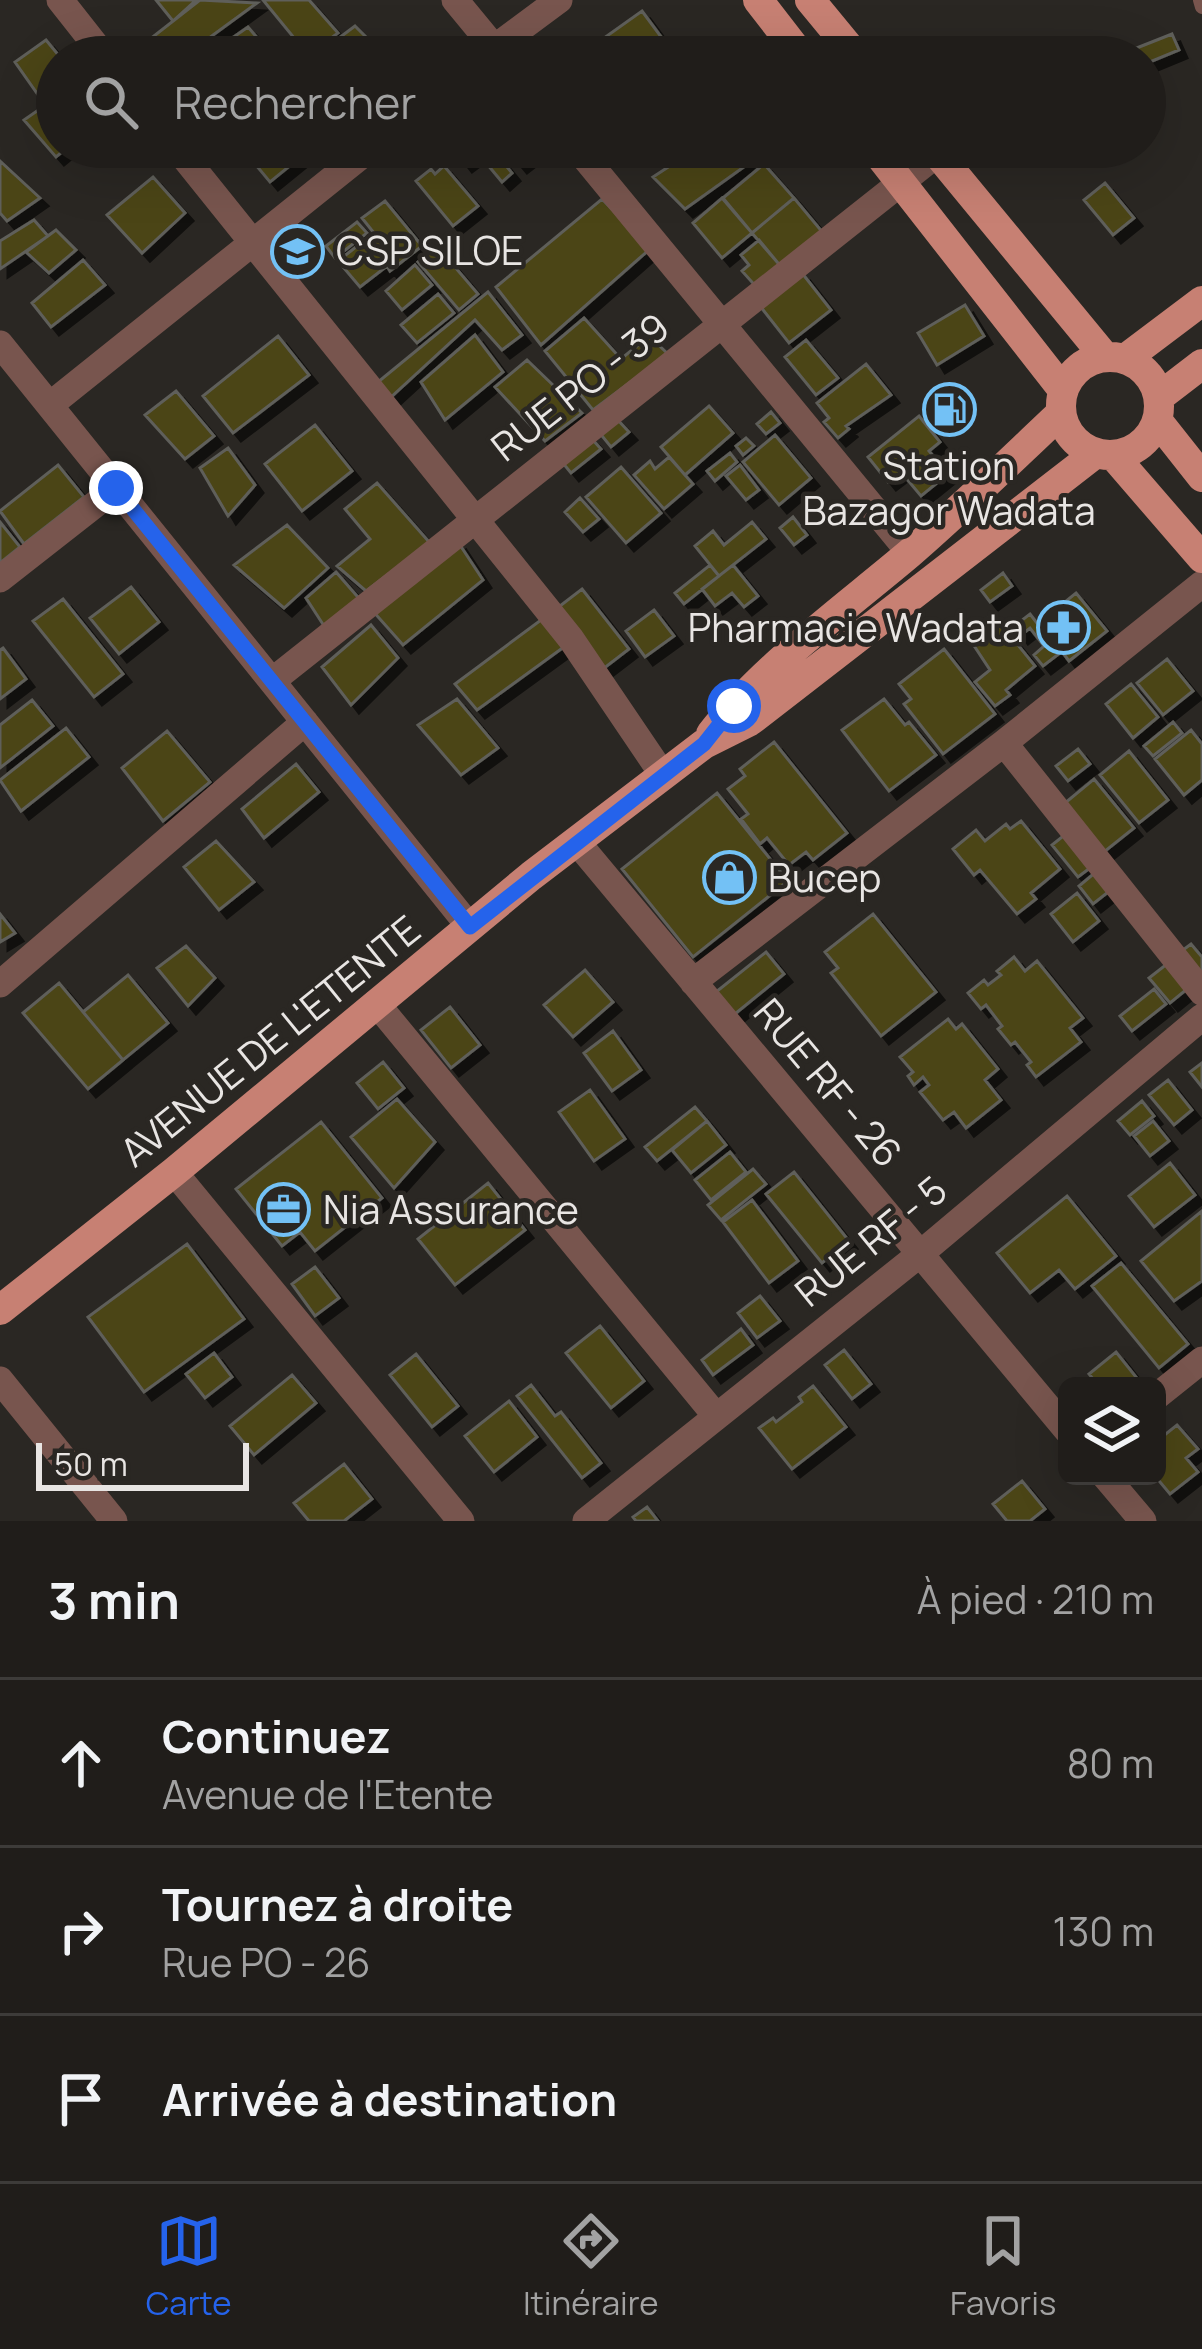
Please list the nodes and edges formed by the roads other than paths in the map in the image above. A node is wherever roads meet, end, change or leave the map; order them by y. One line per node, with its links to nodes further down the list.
1 (60, 0): 6 (street)
2 (455, 0): 7 (street)
3 (559, 0): 8 (street)
4 (758, 0): 9 (main road)
5 (810, 0): 10 (main road)
6 (88, 36)
7 (480, 36)
8 (515, 36)
9 (786, 36)
10 (840, 36)
11 (192, 168): 18 (street)
12 (346, 168): 18 (street)
13 (593, 168): 20 (street)
14 (889, 168): 17 (main road)
15 (916, 168): 17 (street, RUE PO - 39)
16 (949, 168): 22 (main road)
17 (901, 183): 20 (street, RUE PO - 39); 24 (main road)
18 (253, 245): 25 (street); 30 (street)
19 (1202, 302): 22 (main road)
20 (722, 325): 30 (street, RUE PO - 39); 31 (street)
21 (0, 344): 25 (street)
22 (1115, 358): 24 (main road); 26 (main road)
23 (1202, 364): 26 (main road)
24 (1062, 402): 27 (main road); 31 (main road)
25 (50, 405): 29 (street)
26 (1158, 408): 27 (main road); 28 (main road)
27 (1105, 454): 32 (main road); 38 (main road)
28 (1202, 477)
29 (116, 488): 33 (street); 35 (street)
30 (475, 520): 35 (street, RUE PO - 39); 39 (street)
31 (910, 553): 38 (main road)
32 (1202, 558)
33 (0, 579)
34 (1202, 584): 37 (street)
35 (272, 681): 36 (street)
36 (305, 722): 41 (street); 43 (street)
37 (1004, 743): 42 (street); 44 (street)
38 (704, 744): 39 (main road, AVENUE DE L'ETENTE)
39 (663, 775): 40 (main road, AVENUE DE L'ETENTE)
40 (576, 841): 41 (main road, AVENUE DE L'ETENTE); 42 (street, RUE RF - 26)
41 (470, 927): 45 (main road, AVENUE DE L'ETENTE)
42 (693, 982): 48 (street, RUE RF - 26)
43 (0, 984)
44 (1202, 992)
45 (376, 1003): 47 (main road, AVENUE DE L'ETENTE); 53 (street)
46 (1202, 1017): 48 (street, RUE RF - 5)
47 (174, 1172): 49 (main road, AVENUE DE L'ETENTE); 57 (street)
48 (920, 1254): 53 (street, RUE RF - 5); 54 (street, RUE RF - 26)
49 (0, 1310)
50 (1202, 1360): 52 (street)
51 (0, 1380): 56 (street)
52 (1166, 1389)
53 (716, 1416): 58 (street, RUE RF - 5)
54 (1058, 1419)
55 (1113, 1485): 59 (street)
56 (115, 1521)
57 (461, 1521)
58 (586, 1521)
59 (1143, 1521)

